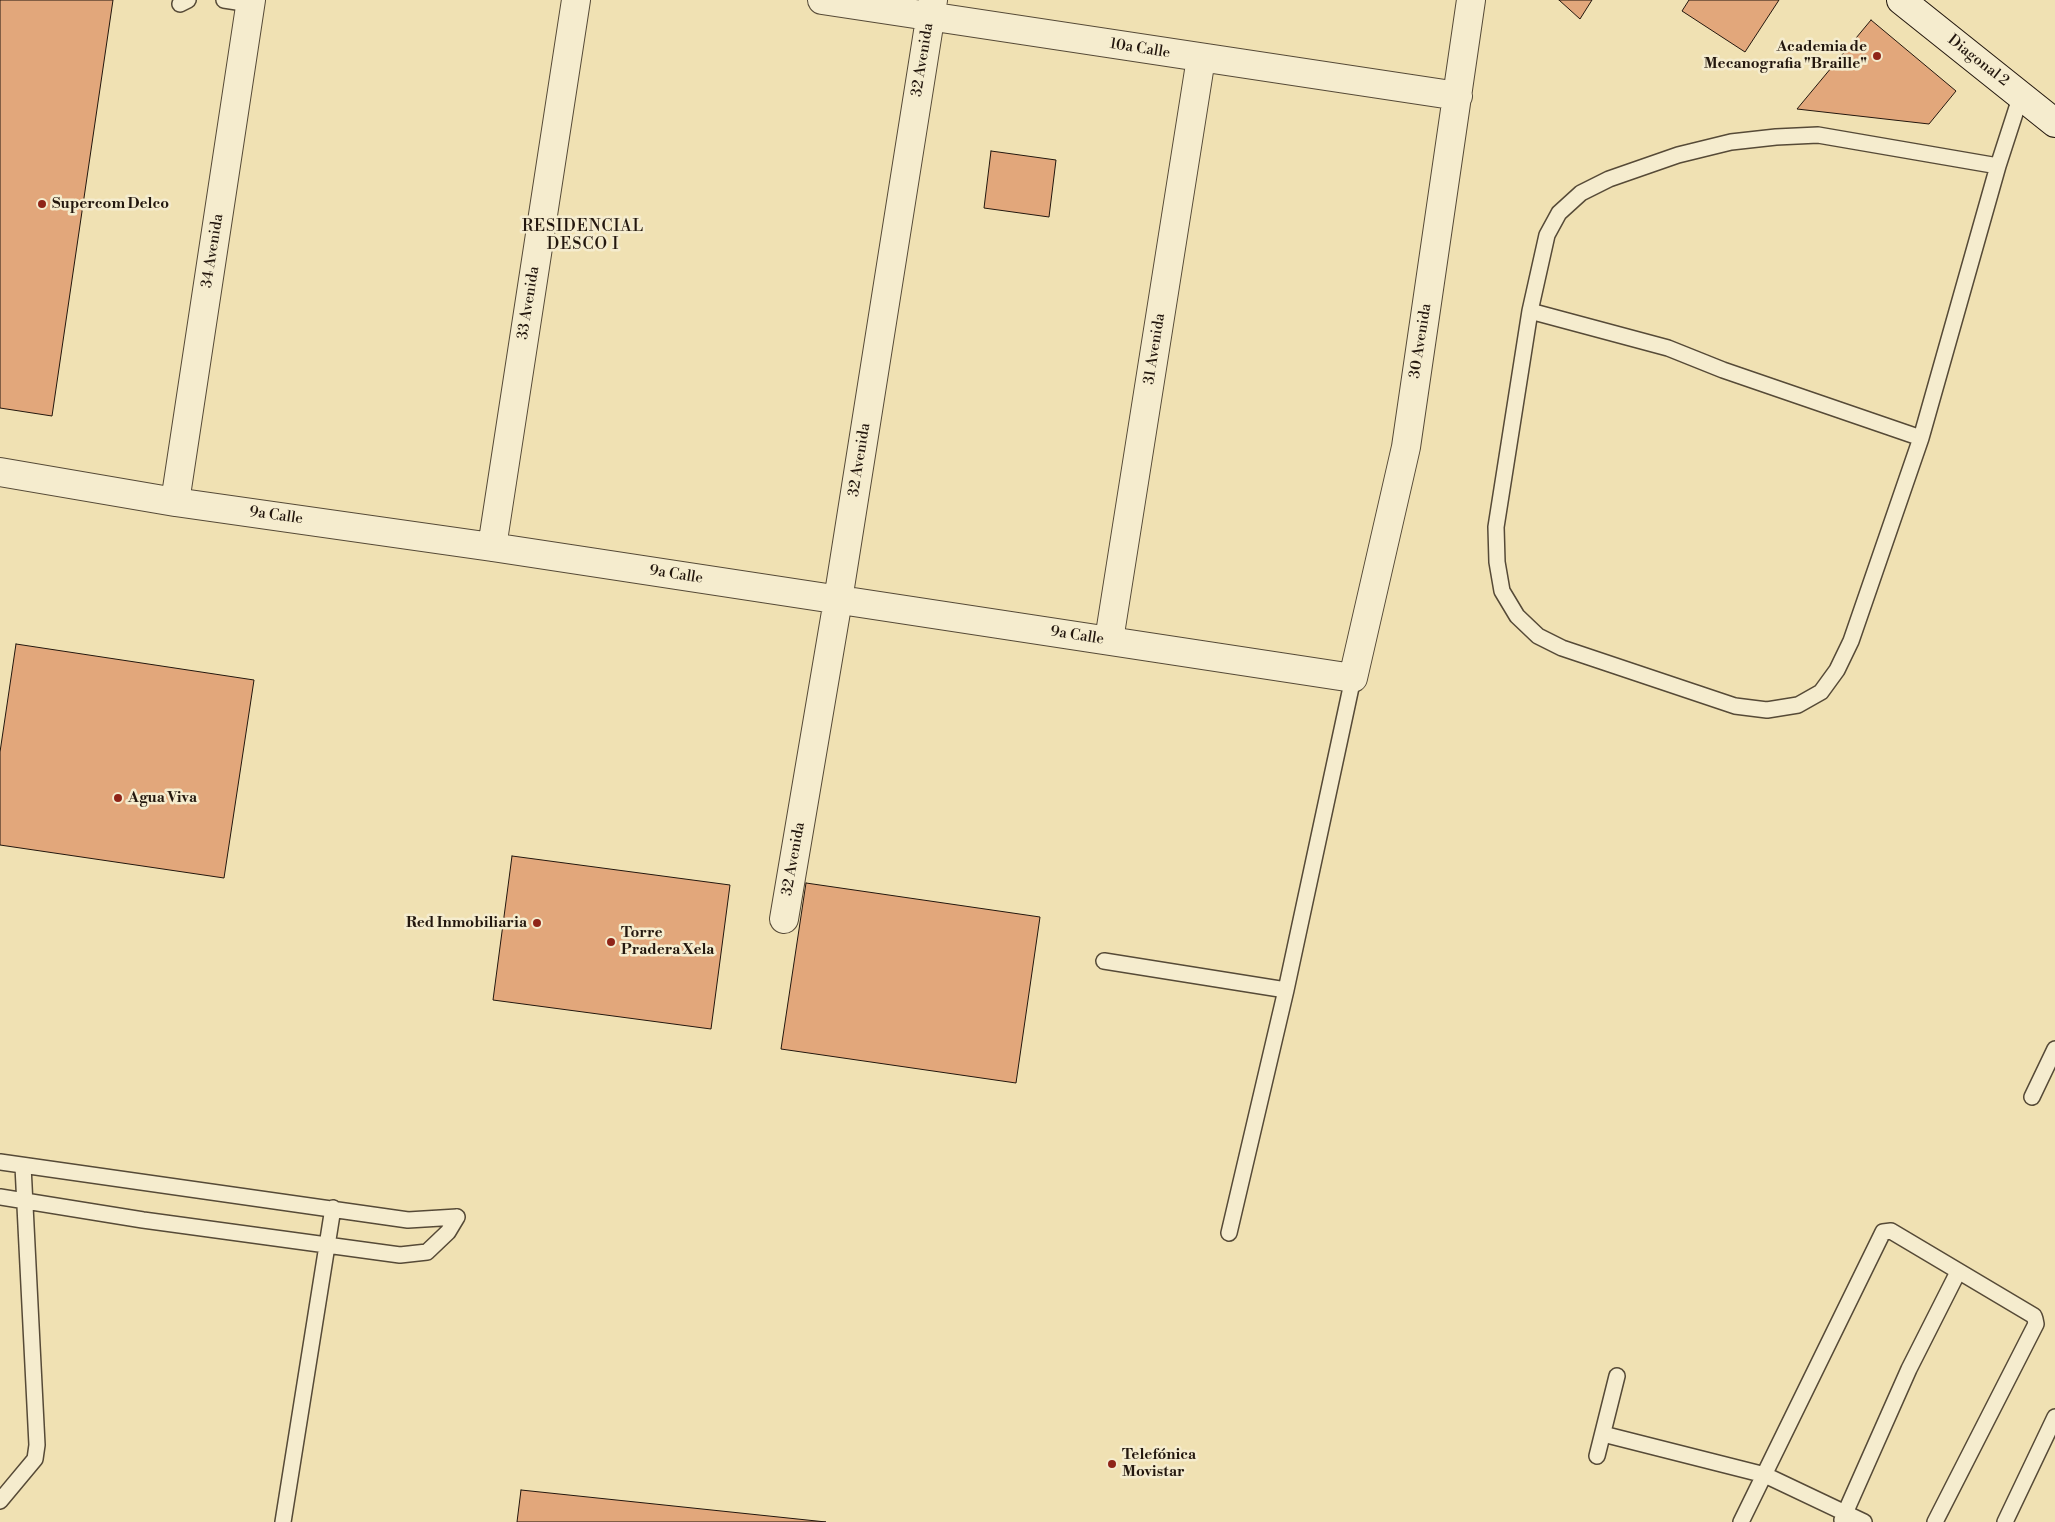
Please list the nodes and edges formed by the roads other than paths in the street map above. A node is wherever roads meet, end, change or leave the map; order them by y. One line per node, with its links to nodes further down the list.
1 (576, 0): 16 (street, 33 Avenida)
2 (822, 0): 6 (street, 10a Calle)
3 (1471, 0): 8 (street, 30 Avenida)
4 (1901, 0): 9 (street, Diagonal 2)
5 (242, 1): 15 (street, 34 Avenida)
6 (931, 8): 7 (street, 10a Calle); 17 (street, 32 Avenida)
7 (1201, 58): 8 (street, 10a Calle); 18 (street, 31 Avenida)
8 (1458, 96): 19 (street, 30 Avenida)
9 (2021, 96): 10 (street, Diagonal 2); 11 (lane)
10 (2055, 123)
11 (1998, 166): 12 (lane); 13 (lane)
12 (1530, 310): 13 (lane); 13 (lane)
13 (1921, 438)
14 (0, 472): 15 (street, 9a Calle)
15 (175, 502): 16 (street, 9a Calle)
16 (492, 547): 17 (street, 9a Calle)
17 (838, 600): 18 (street, 9a Calle); 20 (street, 32 Avenida)
18 (1109, 640): 19 (street, 9a Calle)
19 (1352, 678): 22 (lane)
20 (784, 919)
21 (1104, 961): 22 (lane)
22 (1286, 990): 30 (lane)
23 (2055, 1049): 24 (lane)
24 (2032, 1097)
25 (0, 1162): 26 (lane)
26 (23, 1166): 28 (lane); 29 (lane)
27 (0, 1197): 28 (lane)
28 (26, 1202): 31 (lane); 38 (lane)
29 (333, 1208): 31 (lane); 31 (lane)
30 (1229, 1233)
31 (327, 1246): 40 (lane)
32 (1958, 1272): 37 (lane); 39 (lane); 43 (lane)
33 (1618, 1376): 35 (lane)
34 (2055, 1417): 44 (lane)
35 (1603, 1434): 36 (lane); 37 (lane)
36 (1597, 1456)
37 (1765, 1475): 39 (lane); 41 (lane)
38 (0, 1501)
39 (1844, 1517): 42 (lane)
40 (283, 1522)
41 (1741, 1522)
42 (1864, 1522)
43 (1935, 1522)
44 (2006, 1522)

